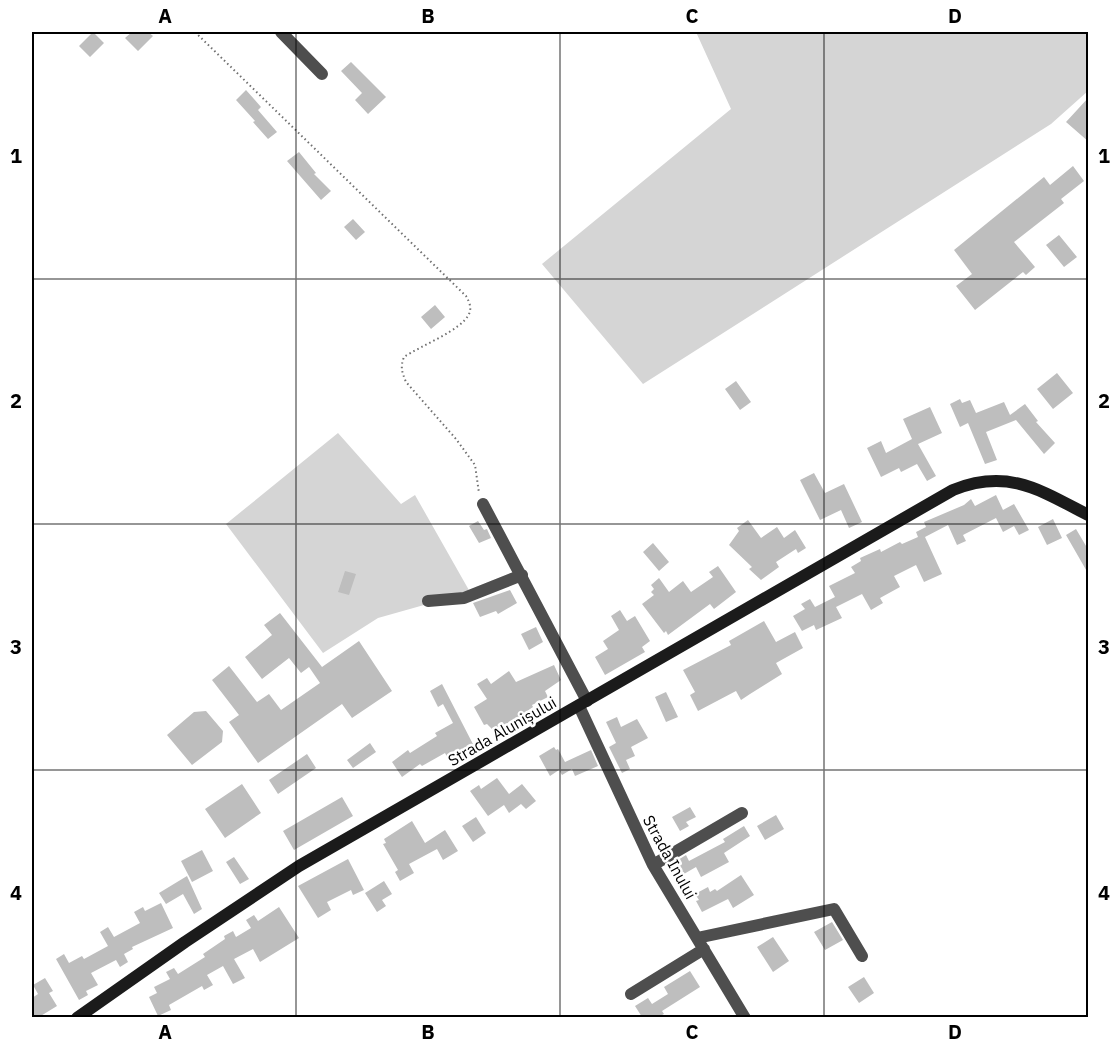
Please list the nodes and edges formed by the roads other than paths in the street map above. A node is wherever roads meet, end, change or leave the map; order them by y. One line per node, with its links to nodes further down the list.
1 (281, 32): 2 (street)
2 (322, 74)
3 (483, 504): 5 (street, Strada Inului)
4 (1089, 515): 7 (main road, Strada Alunișului)
5 (522, 575): 6 (street); 7 (street, Strada Inului)
6 (428, 601)
7 (583, 703): 9 (street, Strada Inului); 14 (main road, Strada Alunișului)
8 (742, 813): 9 (street)
9 (652, 866): 10 (street, Strada Inului)
10 (697, 938): 11 (street, Strada Inului); 12 (street)
11 (704, 949): 13 (street); 15 (street, Strada Inului)
12 (862, 956)
13 (630, 994)
14 (77, 1017)
15 (745, 1017)

